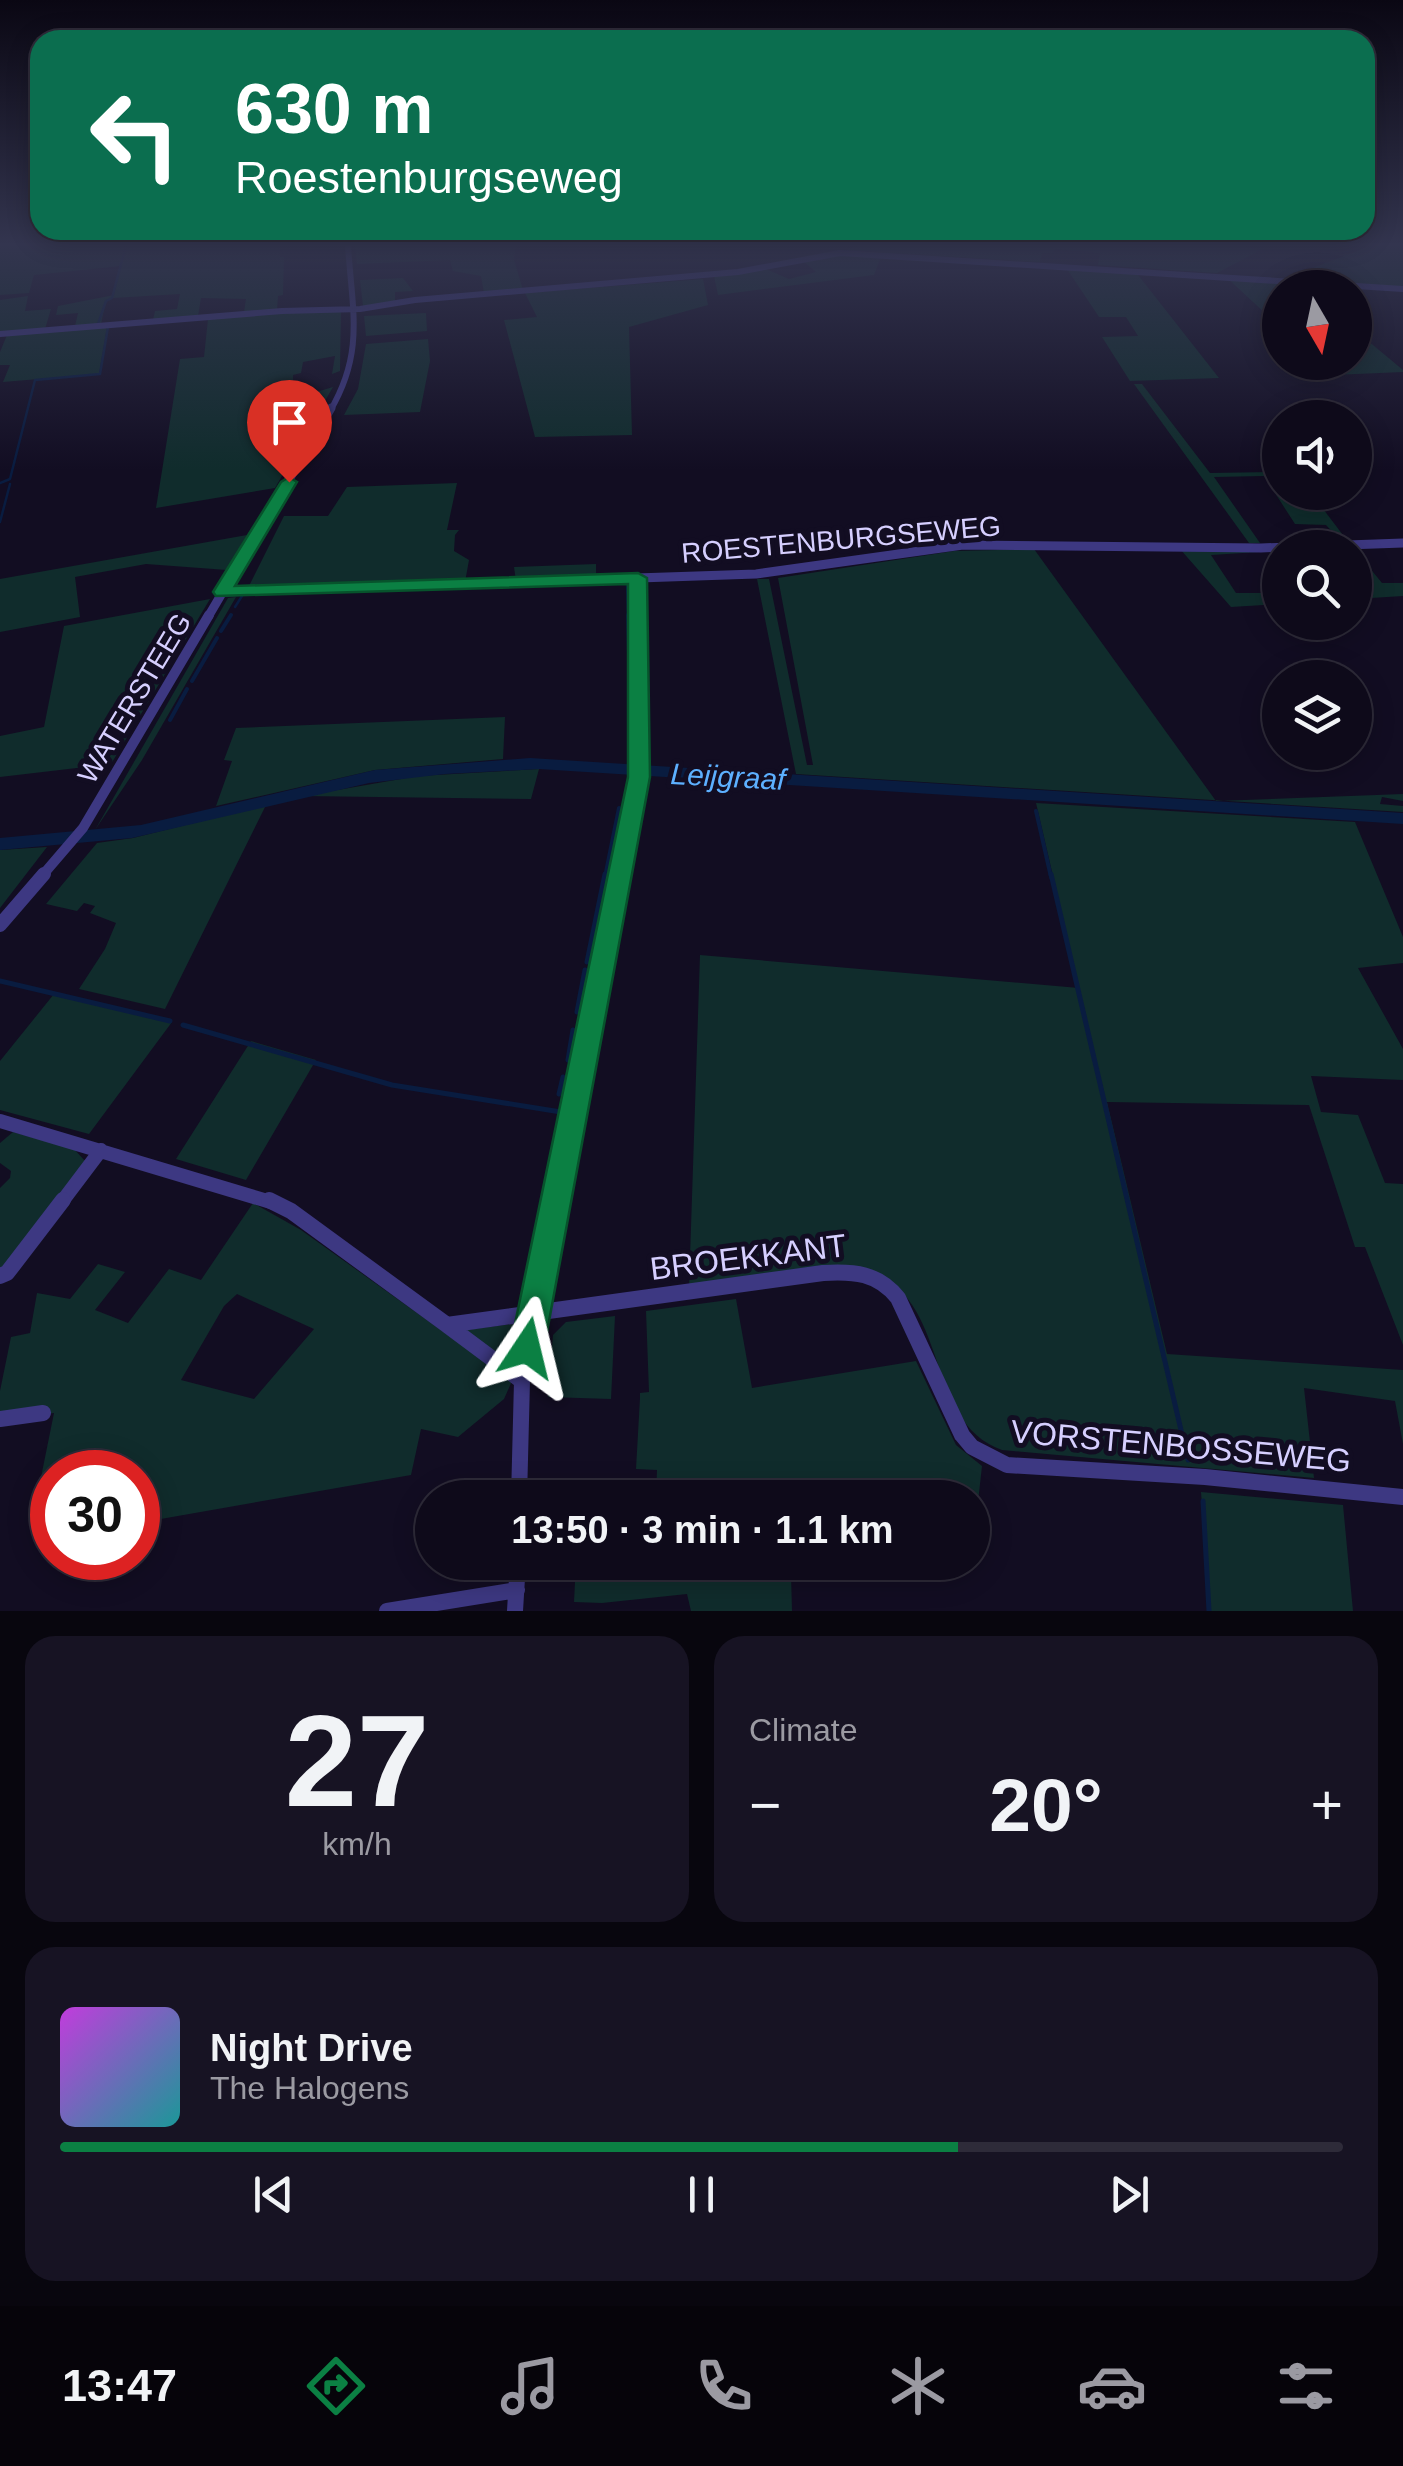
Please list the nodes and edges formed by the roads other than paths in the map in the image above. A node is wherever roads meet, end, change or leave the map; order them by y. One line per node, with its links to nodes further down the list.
1 (162, 320): 3 (street)
2 (352, 320): 6 (street, WATERSTEEG)
3 (0, 334)
4 (1403, 543): 5 (street, ROESTENBURGSEWEG)
5 (638, 578): 6 (street, ROESTENBURGSEWEG); 11 (street)
6 (222, 592): 7 (street, WATERSTEEG)
7 (0, 924)
8 (0, 1122): 9 (street)
9 (101, 1150): 10 (street); 12 (street)
10 (0, 1276)
11 (532, 1316): 12 (street, BROEKKANT); 13 (street); 16 (street, BROEKKANT)
12 (447, 1326): 13 (street)
13 (522, 1381): 17 (street)
14 (43, 1413): 15 (street)
15 (0, 1420)
16 (962, 1435): 18 (street, VORSTENBOSSEWEG)
17 (519, 1480)
18 (1403, 1497)
19 (518, 1580): 20 (street)
20 (518, 1590): 21 (street); 22 (street)
21 (387, 1611)
22 (515, 1611)

